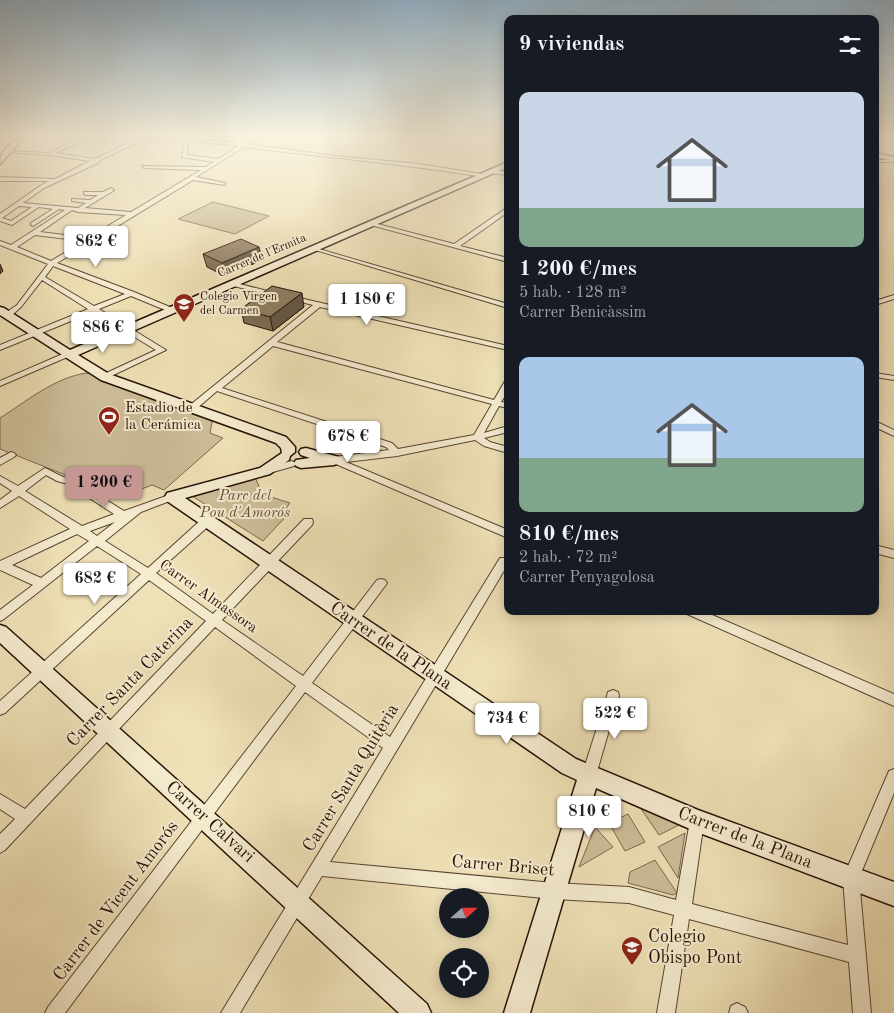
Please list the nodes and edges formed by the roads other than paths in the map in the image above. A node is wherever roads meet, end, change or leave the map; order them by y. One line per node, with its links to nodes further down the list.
1 (53, 182): 13 (street)
2 (185, 182): 7 (street)
3 (214, 182): 5 (street)
4 (466, 182): 21 (street, Carrer de l'Ermita)
5 (223, 184)
6 (170, 185): 7 (street)
7 (179, 186): 18 (street)
8 (111, 190): 10 (street)
9 (86, 192): 10 (street)
10 (103, 194): 12 (street)
11 (74, 200): 12 (street)
12 (92, 202): 16 (street)
13 (18, 204): 14 (street); 19 (street)
14 (37, 206): 15 (street); 19 (street)
15 (59, 207): 16 (street); 20 (street)
16 (75, 209): 18 (street); 22 (street)
17 (504, 212): 25 (street)
18 (131, 214): 23 (street)
19 (0, 218)
20 (33, 224)
21 (370, 224): 25 (street); 27 (street, Carrer de l'Ermita)
22 (35, 233): 23 (street); 26 (street)
23 (88, 240): 29 (street)
24 (0, 243): 26 (street)
25 (455, 246): 28 (street)
26 (12, 248): 29 (street)
27 (314, 248): 31 (street, Carrer de l'Ermita); 37 (street)
28 (504, 259)
29 (52, 263): 30 (street); 32 (street)
30 (40, 277): 39 (street); 41 (street)
31 (232, 284): 36 (street); 40 (street, Carrer de l'Ermita)
32 (132, 293): 39 (street); 40 (street)
33 (894, 297): 34 (street)
34 (884, 300): 35 (street); 38 (street)
35 (879, 301)
36 (319, 304): 44 (street); 45 (street)
37 (504, 305)
38 (894, 307)
39 (94, 309): 42 (street); 43 (street)
40 (173, 310): 42 (street, Carrer de l'Ermita)
41 (4, 312): 43 (street)
42 (128, 329): 47 (street, Carrer de l'Ermita); 49 (street)
43 (36, 333): 46 (street); 47 (street)
44 (271, 344): 52 (street); 54 (street)
45 (504, 347)
46 (0, 348)
47 (68, 355): 49 (street); 51 (street, Carrer de l'Ermita)
48 (879, 376): 50 (street)
49 (105, 377): 56 (street)
50 (894, 378)
51 (0, 384)
52 (218, 389): 56 (street); 62 (street)
53 (504, 390): 54 (street)
54 (496, 403): 55 (street); 60 (street)
55 (504, 405)
56 (192, 408): 64 (street)
57 (879, 426): 59 (street)
58 (504, 430): 60 (street)
59 (894, 433)
60 (477, 438): 61 (street); 62 (street)
61 (504, 449)
62 (397, 453): 65 (street)
63 (11, 455): 66 (street)
64 (294, 457): 65 (street); 69 (street)
65 (334, 460): 76 (street)
66 (0, 462)
67 (0, 479): 68 (street, Carrer Almassora)
68 (19, 492): 70 (street); 72 (street); 75 (street, Carrer Almassora)
69 (172, 497): 71 (street); 73 (street, Carrer de la Plana)
70 (0, 505)
71 (137, 510): 72 (street); 77 (street)
72 (123, 515): 75 (street)
73 (207, 521): 81 (street, Carrer de la Plana); 83 (street)
74 (308, 522): 81 (street, Carrer Santa Caterina)
75 (78, 530): 77 (street, Carrer Almassora); 82 (street)
76 (504, 532)
77 (97, 542): 83 (street, Carrer Almassora); 85 (street)
78 (879, 550): 79 (street)
79 (894, 554)
80 (504, 561): 92 (street, Carrer Santa Quitèria)
81 (269, 563): 88 (street, Carrer de la Plana); 89 (street, Carrer Santa Caterina)
82 (1, 566): 85 (street)
83 (148, 574): 89 (street, Carrer Almassora); 91 (street)
84 (381, 583): 88 (street, Carrer de Vicent Amorós)
85 (42, 584): 87 (street)
86 (701, 615): 95 (street)
87 (0, 616)
88 (353, 620): 92 (street, Carrer de la Plana); 93 (street, Carrer de Vicent Amorós)
89 (213, 622): 93 (street, Carrer Almassora); 97 (street, Carrer Santa Caterina)
90 (0, 632): 91 (street, Carrer Calvari)
91 (43, 670): 96 (street); 97 (street, Carrer Calvari)
92 (435, 676): 98 (street, Carrer Santa Quitèria); 99 (street, Carrer de la Plana)
93 (304, 684): 98 (street, Carrer Almassora); 102 (street, Carrer de Vicent Amorós)
94 (613, 696): 99 (street)
95 (894, 700)
96 (0, 709)
97 (109, 731): 102 (street, Carrer Calvari); 103 (street, Carrer Santa Caterina)
98 (392, 747): 106 (street, Carrer Santa Quitèria)
99 (589, 775): 104 (street, Carrer de la Plana); 108 (street)
100 (894, 776): 107 (street)
101 (0, 801): 103 (street)
102 (204, 817): 110 (street, Carrer Calvari); 113 (street, Carrer de Vicent Amorós)
103 (26, 818): 105 (street, Carrer Santa Caterina)
104 (697, 821): 107 (street, Carrer de la Plana); 111 (street)
105 (0, 845)
106 (318, 868): 108 (street, Carrer Briset); 110 (street, Carrer Santa Quitèria)
107 (850, 878): 109 (street, Carrer de la Plana); 112 (street)
108 (554, 891): 111 (street, Carrer Briset); 116 (street)
109 (894, 894)
110 (298, 902): 114 (street, Carrer Santa Quitèria); 115 (street, Carrer Calvari)
111 (683, 908): 112 (street, Carrer Briset); 117 (street)
112 (856, 956): 118 (street)
113 (54, 1013)
114 (230, 1013)
115 (418, 1013)
116 (517, 1013)
117 (666, 1013)
118 (862, 1013)

